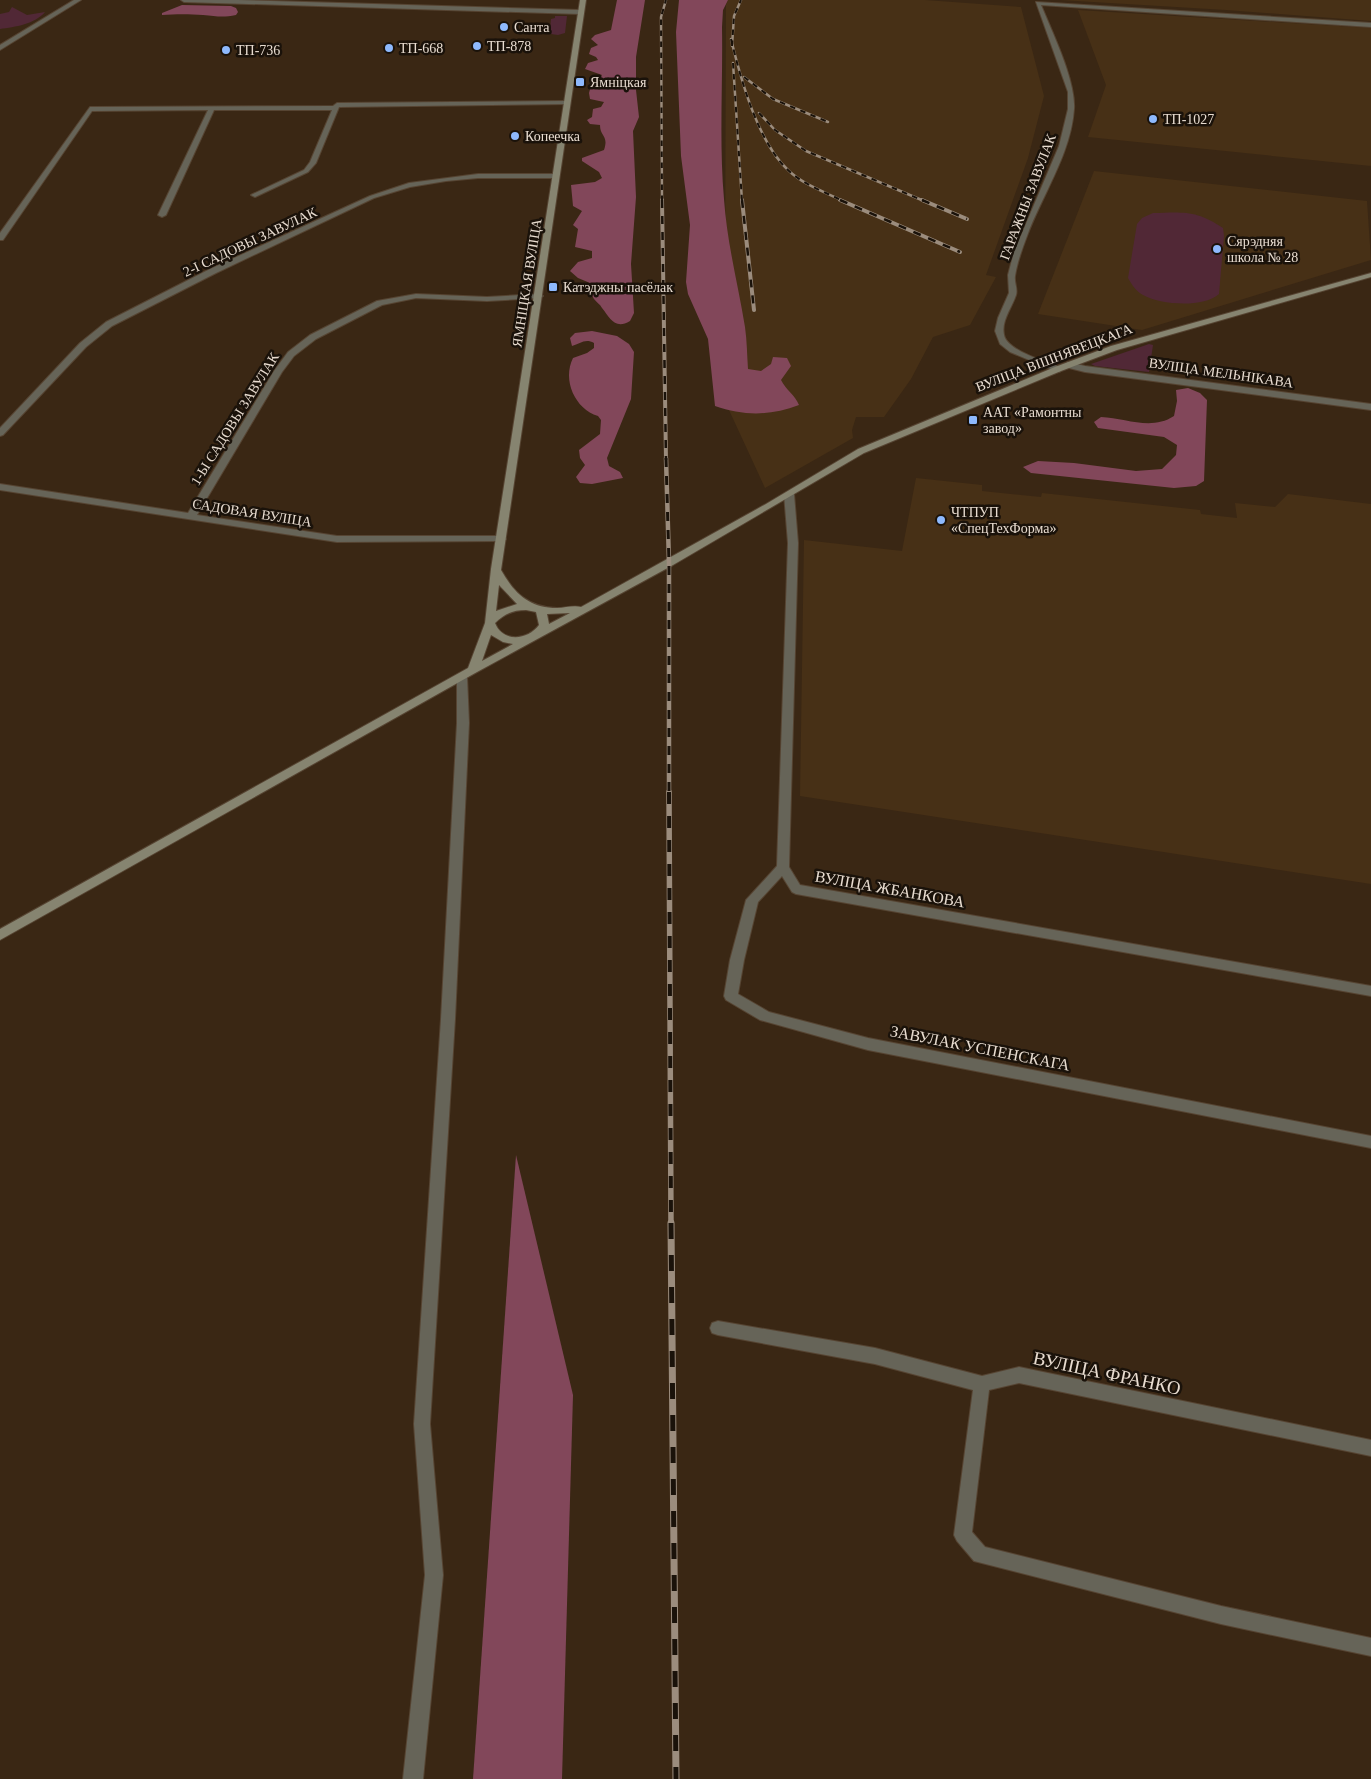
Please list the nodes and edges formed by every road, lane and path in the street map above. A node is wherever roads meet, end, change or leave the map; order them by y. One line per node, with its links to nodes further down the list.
1 (78, 0): 6 (street)
2 (184, 0): 4 (street)
3 (583, 0): 4 (main road, ЯМНІЦКАЯ ВУЛІЦА)
4 (580, 12): 7 (main road, ЯМНІЦКАЯ ВУЛІЦА)
5 (1371, 25): 17 (street, ГАРАЖНЫ ЗАВУЛАК)
6 (0, 48)
7 (566, 102): 8 (street); 10 (main road, ЯМНІЦКАЯ ВУЛІЦА)
8 (336, 106): 9 (street); 11 (street)
9 (212, 108): 12 (street); 13 (street)
10 (556, 176): 15 (main road, ЯМНІЦКАЯ ВУЛІЦА); 19 (street, 2-І САДОВЫ ЗАВУЛАК)
11 (255, 195)
12 (162, 215)
13 (1, 235)
14 (1371, 275): 16 (main road, ВУЛІЦА ВІШНЯВЕЦКАГА)
15 (539, 296): 22 (street, 1-Ы САДОВЫ ЗАВУЛАК); 23 (main road, ЯМНІЦКАЯ ВУЛІЦА)
16 (1068, 365): 17 (main road, ВУЛІЦА ВІШНЯВЕЦКАГА); 18 (street, ВУЛІЦА МЕЛЬНІКАВА)
17 (1058, 369): 21 (main road, ВУЛІЦА ВІШНЯВЕЦКАГА)
18 (1371, 407)
19 (0, 433)
20 (0, 487): 22 (street, САДОВАЯ ВУЛІЦА)
21 (789, 494): 25 (main road, ВУЛІЦА ВІШНЯВЕЦКАГА); 30 (street)
22 (191, 517): 23 (street, САДОВАЯ ВУЛІЦА)
23 (502, 539): 24 (main road, ЯМНІЦКАЯ ВУЛІЦА)
24 (496, 569): 26 (main road); 27 (main road, ЯМНІЦКАЯ ВУЛІЦА)
25 (585, 608): 26 (main road); 28 (main road, ВУЛІЦА ВІШНЯВЕЦКАГА)
26 (536, 609): 27 (main road); 28 (main road)
27 (490, 623): 28 (main road); 29 (main road, ЯМНІЦКАЯ ВУЛІЦА)
28 (534, 636): 29 (main road, ВУЛІЦА ВІШНЯВЕЦКАГА)
29 (467, 673): 31 (main road, ВУЛІЦА ВІШНЯВЕЦКАГА); 38 (street)
30 (783, 867): 32 (street, ВУЛІЦА ЖБАНКОВА); 33 (street, ЗАВУЛАК УСПЕНСКАГА)
31 (0, 935)
32 (1371, 991)
33 (1371, 1142)
34 (718, 1328): 35 (street, ВУЛІЦА ФРАНКО)
35 (982, 1384): 36 (street, ВУЛІЦА ФРАНКО); 37 (street)
36 (1371, 1448)
37 (1371, 1648)
38 (412, 1779)

